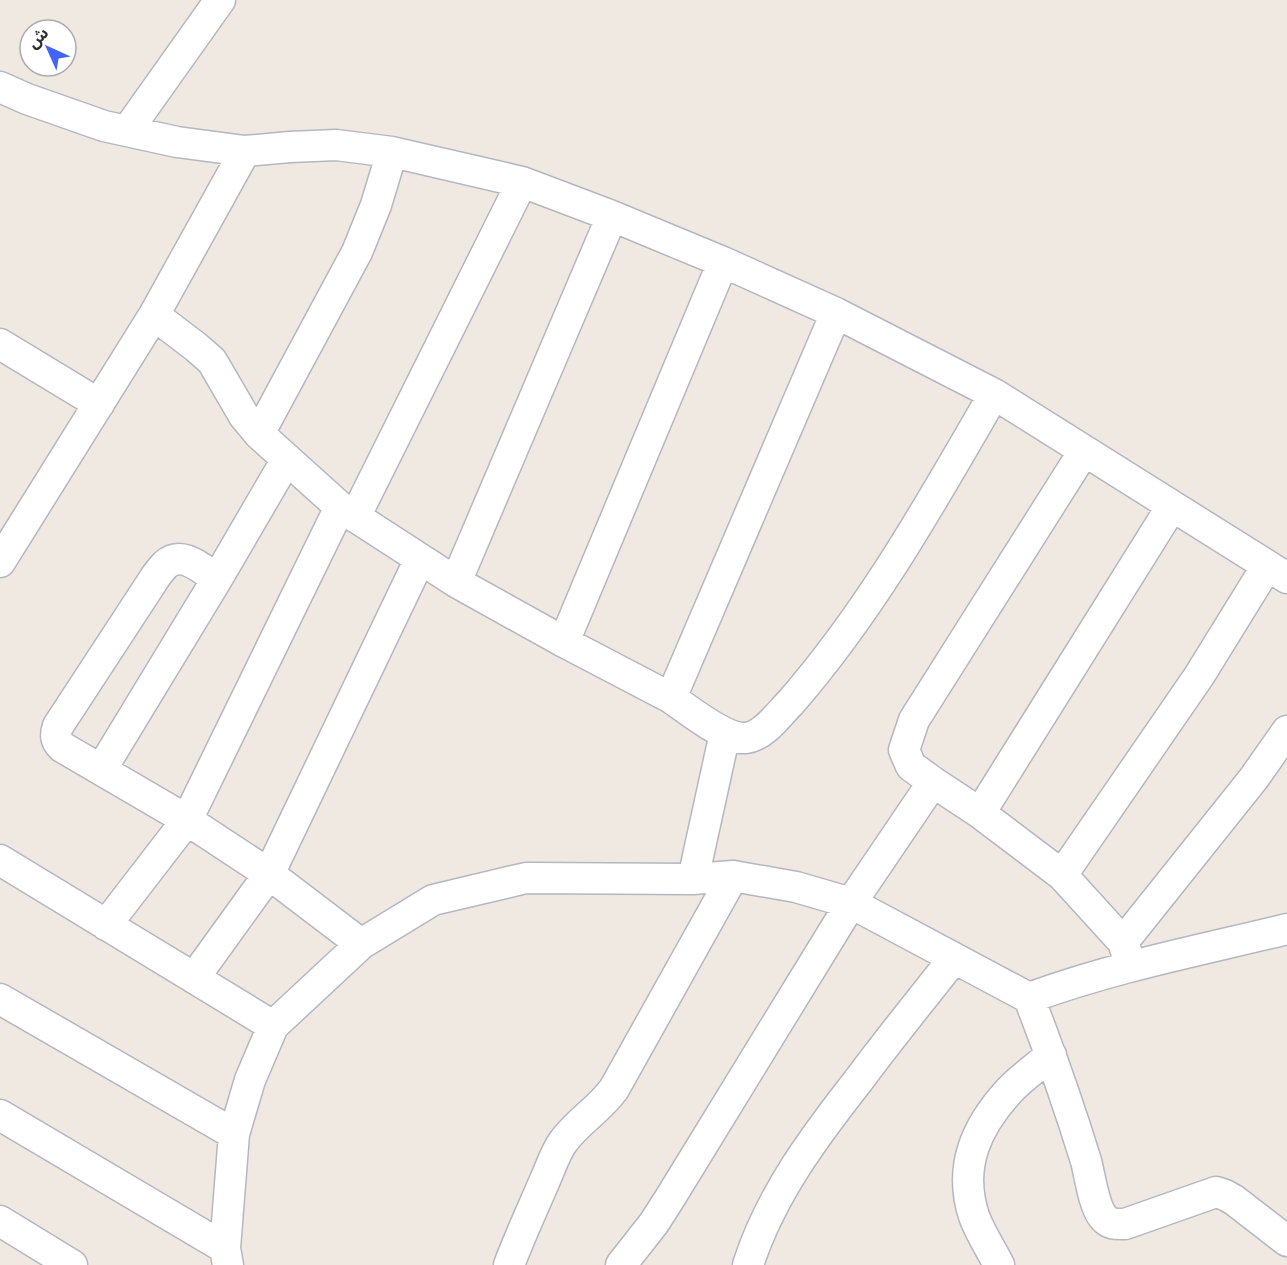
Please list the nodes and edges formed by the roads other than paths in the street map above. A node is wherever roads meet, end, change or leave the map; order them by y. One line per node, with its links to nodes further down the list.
1 (220, 0): 3 (street)
2 (0, 87): 3 (street)
3 (127, 131): 4 (street)
4 (246, 151): 5 (street); 10 (street)
5 (392, 152): 6 (street); 14 (street)
6 (522, 182): 7 (street); 18 (street)
7 (612, 216): 8 (street); 23 (street)
8 (723, 262): 9 (street); 24 (street)
9 (836, 313): 12 (street); 25 (street)
10 (154, 315): 13 (street); 14 (street)
11 (0, 344): 13 (street)
12 (994, 394): 15 (street); 27 (street)
13 (99, 404): 20 (street)
14 (259, 434): 16 (street)
15 (1084, 451): 17 (street); 29 (street)
16 (287, 459): 18 (street); 22 (street)
17 (1172, 506): 21 (street); 30 (street)
18 (348, 512): 19 (street); 31 (street)
19 (420, 559): 23 (street); 33 (street)
20 (0, 562)
21 (1277, 572): 34 (street)
22 (217, 579): 28 (street); 28 (street)
23 (456, 582): 24 (street)
24 (564, 642): 25 (street)
25 (671, 698): 27 (street)
26 (1287, 731): 41 (street)
27 (725, 733): 36 (street)
28 (101, 770): 31 (street)
29 (933, 782): 30 (street); 37 (street)
30 (980, 813): 34 (street)
31 (187, 820): 33 (street); 38 (street)
32 (0, 860): 38 (street)
33 (269, 874): 40 (street); 43 (street)
34 (1062, 875): 41 (street)
35 (733, 876): 36 (street); 37 (street); 54 (street)
36 (693, 879): 40 (street)
37 (851, 903): 42 (street); 55 (street)
38 (106, 925): 43 (street)
39 (1286, 930): 41 (street)
40 (361, 944): 46 (street)
41 (1127, 954): 44 (street)
42 (954, 958): 44 (street); 56 (street)
43 (194, 978): 46 (street)
44 (1029, 998): 47 (street)
45 (0, 999): 49 (street)
46 (273, 1026): 49 (street)
47 (1051, 1055): 51 (street); 57 (street)
48 (0, 1115): 52 (street)
49 (234, 1134): 52 (street)
50 (0, 1221): 53 (street)
51 (1282, 1229)
52 (227, 1256)
53 (72, 1265)
54 (509, 1265)
55 (621, 1265)
56 (748, 1265)
57 (999, 1265)

